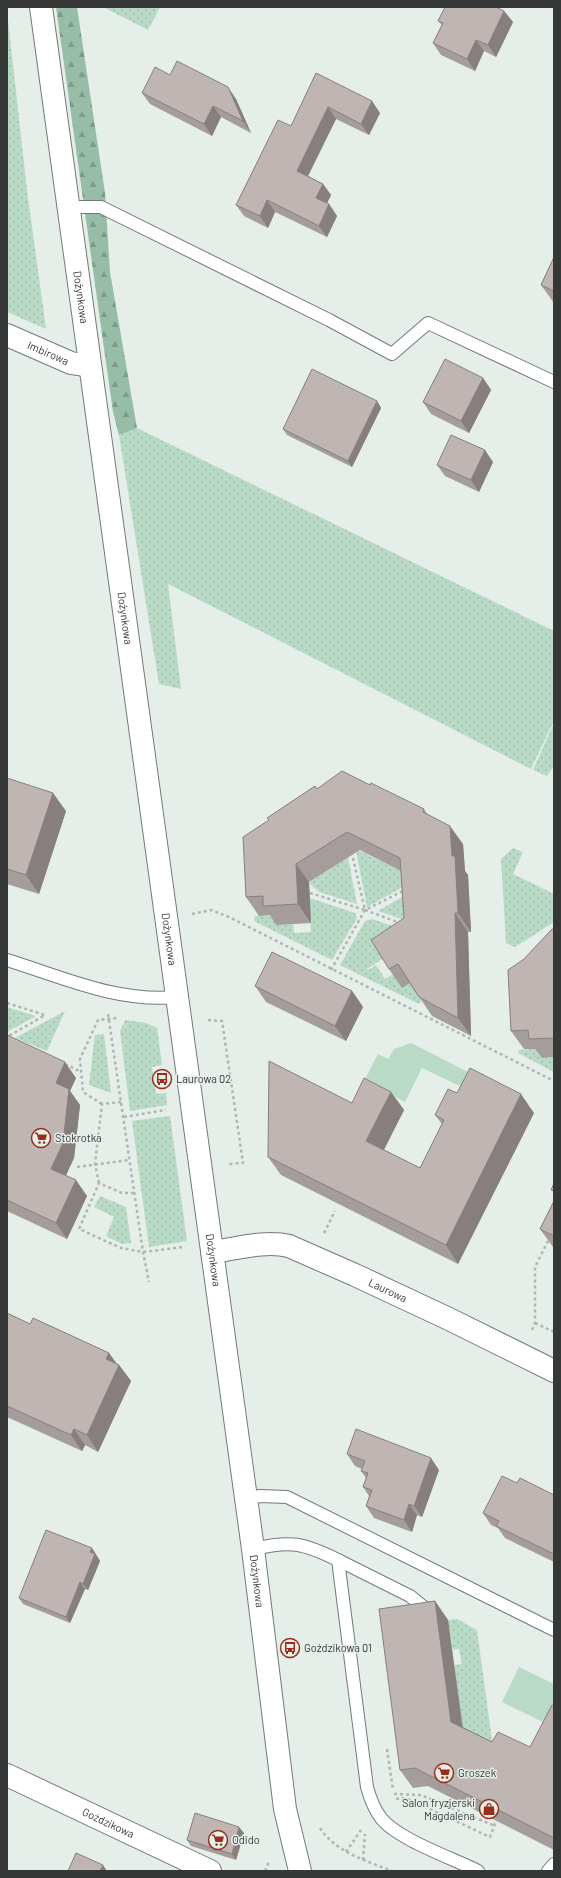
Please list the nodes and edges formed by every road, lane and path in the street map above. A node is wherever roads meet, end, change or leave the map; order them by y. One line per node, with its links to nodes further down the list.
1 (41, 7): 2 (street, Dożynkowa)
2 (68, 207): 4 (street, Dożynkowa); 5 (lane)
3 (7, 335): 4 (street, Imbirowa)
4 (90, 366): 15 (street, Dożynkowa)
5 (554, 382)
6 (352, 854): 9 (path)
7 (407, 889): 9 (path)
8 (310, 893): 9 (path)
9 (365, 910): 11 (path); 13 (path)
10 (188, 914): 13 (path)
11 (402, 924)
12 (7, 960): 14 (lane)
13 (331, 970): 23 (path)
14 (105, 992): 15 (lane); 18 (path)
15 (177, 997): 39 (street, Dożynkowa)
16 (7, 1003): 19 (path)
17 (201, 1016): 30 (path)
18 (108, 1019): 22 (path); 24 (path)
19 (7, 1038): 20 (path)
20 (14, 1041)
21 (61, 1062): 22 (path)
22 (81, 1072): 25 (path)
23 (554, 1081)
24 (121, 1102): 25 (path); 27 (path)
25 (102, 1104): 29 (path)
26 (172, 1110): 27 (path)
27 (123, 1117): 28 (path)
28 (129, 1160): 29 (path); 33 (path)
29 (94, 1164): 31 (path); 32 (path)
30 (227, 1164)
31 (77, 1167)
32 (99, 1183): 33 (path); 38 (path)
33 (134, 1192): 38 (path)
34 (335, 1211): 36 (path)
35 (551, 1234): 41 (path)
36 (323, 1235)
37 (185, 1247): 38 (path)
38 (143, 1252): 40 (path)
39 (212, 1252): 44 (street, Laurowa); 45 (street, Dożynkowa)
40 (149, 1282)
41 (536, 1323): 42 (path); 43 (path)
42 (554, 1332)
43 (530, 1334)
44 (554, 1371)
45 (246, 1498): 46 (street, Dożynkowa); 49 (lane)
46 (253, 1549): 47 (lane); 60 (street, Dożynkowa)
47 (338, 1560): 48 (lane); 62 (lane)
48 (427, 1610)
49 (554, 1630)
50 (8, 1779): 59 (street, Goździkowa)
51 (394, 1794): 55 (path)
52 (395, 1799): 55 (path)
53 (496, 1821): 55 (path)
54 (316, 1822): 57 (path)
55 (495, 1826)
56 (365, 1830): 57 (path)
57 (364, 1860): 61 (path)
58 (554, 1864): 63 (lane)
59 (210, 1871)
60 (300, 1871)
61 (392, 1871)
62 (478, 1871)
63 (548, 1871)

